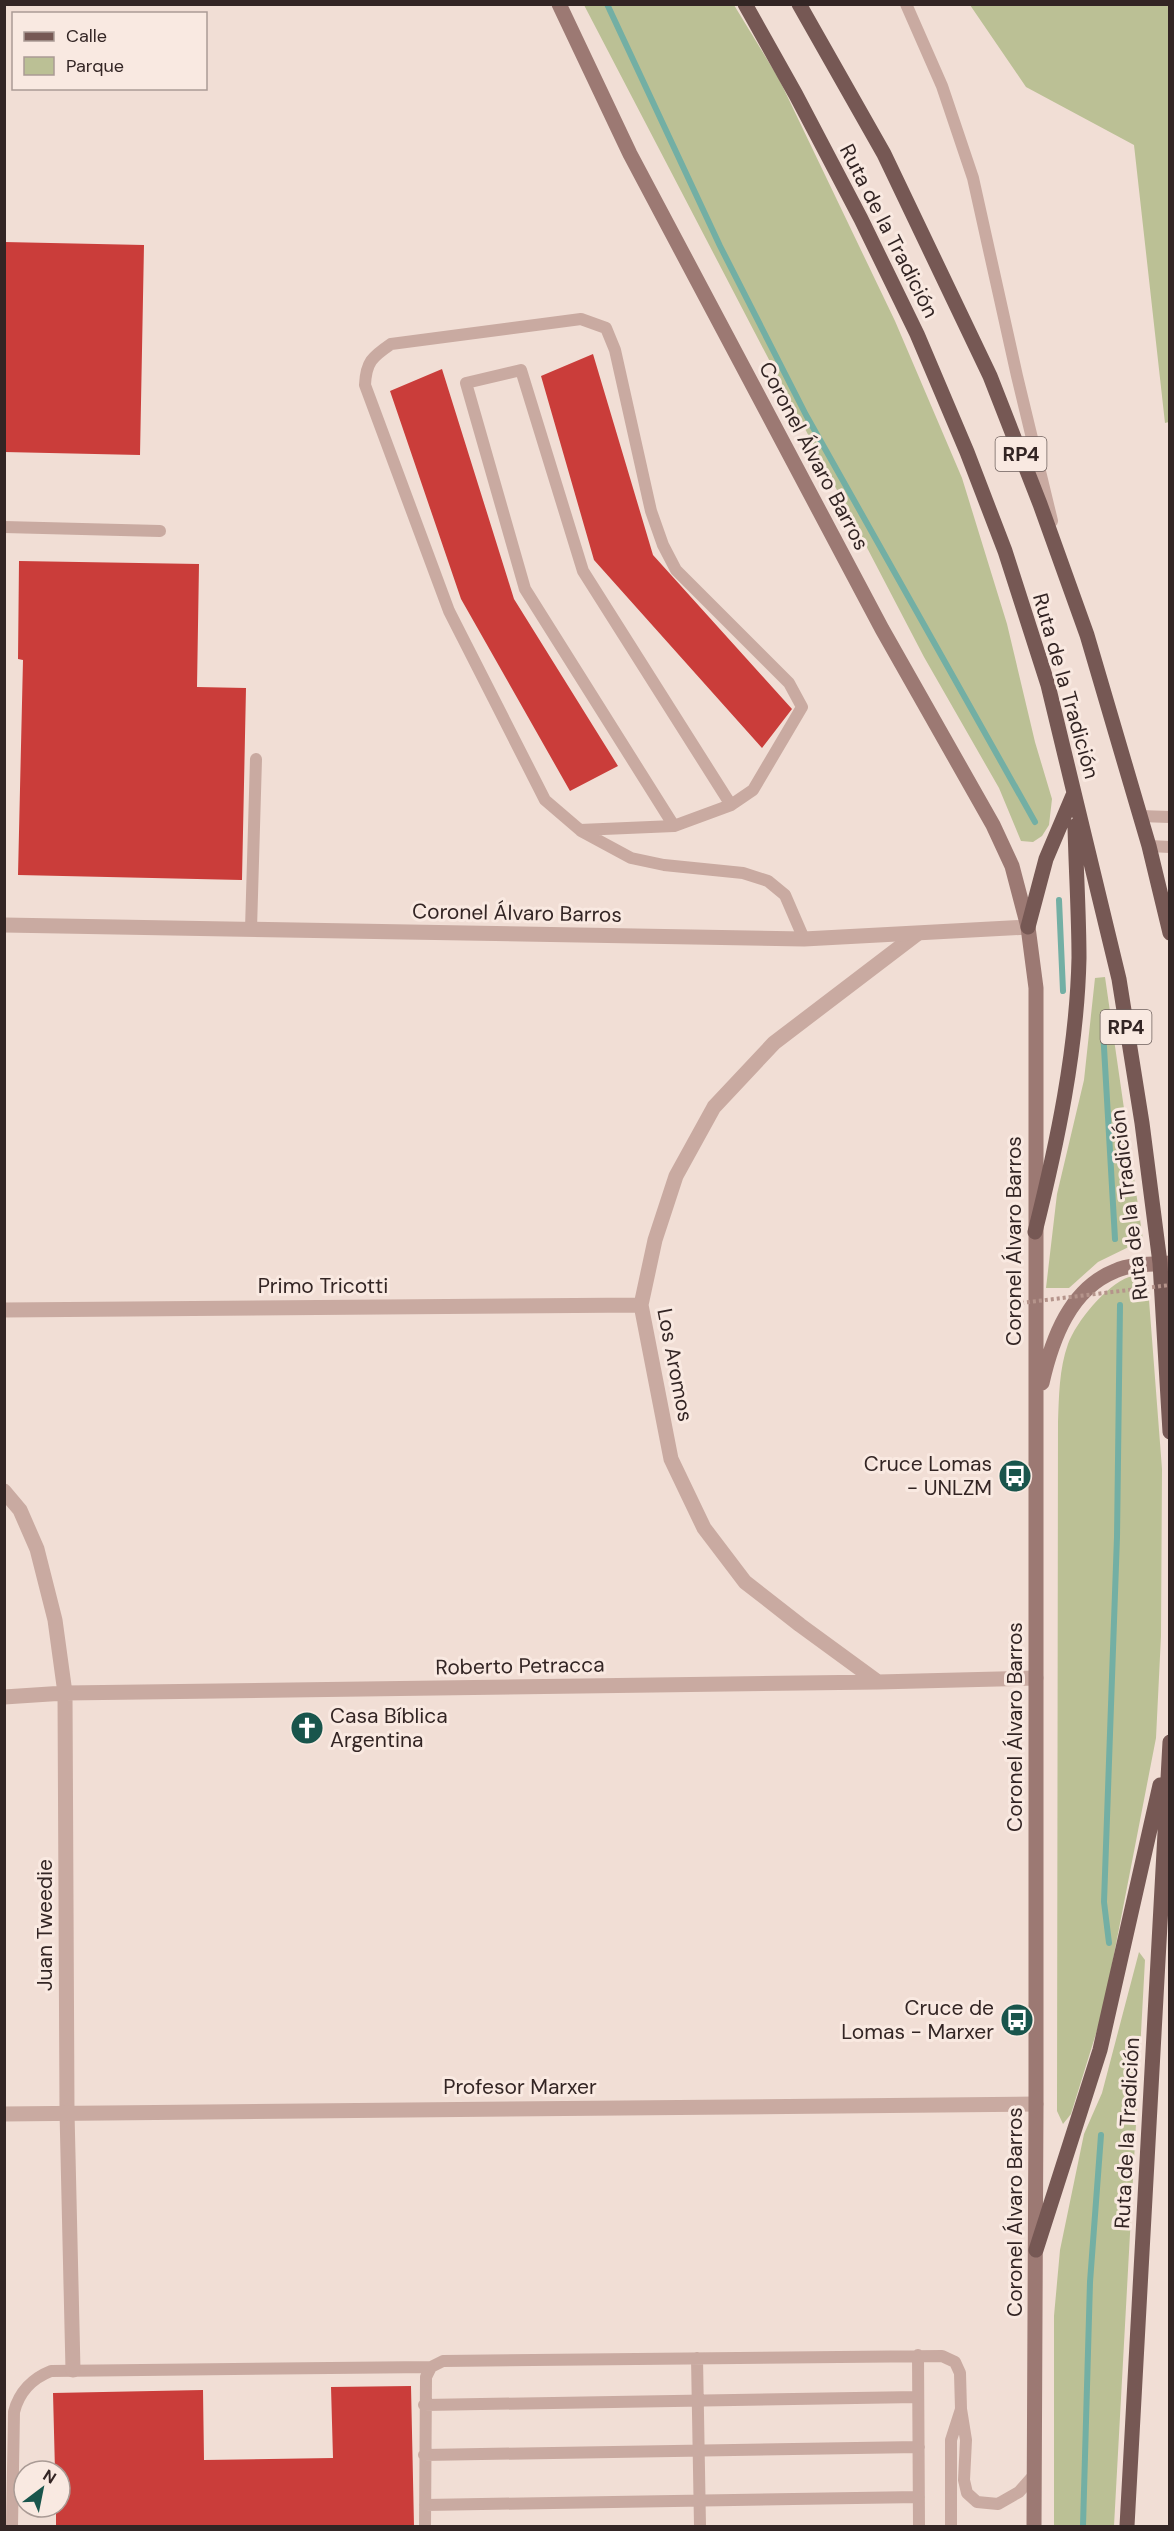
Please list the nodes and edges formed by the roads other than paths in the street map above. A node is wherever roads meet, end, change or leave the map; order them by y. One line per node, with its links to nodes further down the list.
1 (559, 4): 18 (main road, Coronel Álvaro Barros)
2 (745, 4): 9 (main road, Ruta de la Tradición / RP4)
3 (799, 4): 7 (main road, Ruta de la Tradición / RP4)
4 (906, 4): 7 (lane)
5 (4, 527): 6 (lane)
6 (160, 531)
7 (1066, 575): 11 (main road, Ruta de la Tradición / RP4)
8 (256, 759): 19 (lane)
9 (1074, 794): 18 (main road); 23 (main road); 24 (main road, Ruta de la Tradición / RP4)
10 (731, 805): 13 (lane); 13 (lane); 14 (lane)
11 (1139, 816): 12 (lane); 15 (main road, Ruta de la Tradición / RP4)
12 (1170, 817)
13 (674, 826): 14 (lane)
14 (580, 830): 22 (lane)
15 (1149, 846): 16 (lane); 20 (main road, Ruta de la Tradición / RP4)
16 (1170, 847)
17 (4, 925): 19 (street, Coronel Álvaro Barros)
18 (1028, 927): 21 (street, Coronel Álvaro Barros); 23 (main road, Coronel Álvaro Barros)
19 (251, 929): 22 (street, Coronel Álvaro Barros)
20 (1170, 933)
21 (917, 934): 22 (street, Coronel Álvaro Barros); 25 (street, Los Aromos)
22 (804, 939)
23 (1035, 1232): 27 (main road, Coronel Álvaro Barros)
24 (1165, 1263): 27 (main road); 28 (main road, Ruta de la Tradición / RP4)
25 (641, 1305): 26 (street, Primo Tricotti); 31 (street, Los Aromos)
26 (4, 1310)
27 (1036, 1412): 30 (main road, Coronel Álvaro Barros)
28 (1170, 1432)
29 (4, 1491): 32 (street, Juan Tweedie)
30 (1036, 1678): 31 (street, Roberto Petracca); 35 (main road, Coronel Álvaro Barros)
31 (878, 1682): 32 (street, Roberto Petracca)
32 (65, 1692): 33 (street, Roberto Petracca); 36 (street, Juan Tweedie)
33 (4, 1697)
34 (1170, 1742): 38 (main road); 60 (main road, Ruta de la Tradición)
35 (1036, 2104): 36 (street, Profesor Marxer); 38 (main road, Coronel Álvaro Barros)
36 (67, 2112): 37 (street, Profesor Marxer); 42 (street, Juan Tweedie)
37 (4, 2114)
38 (1036, 2250): 50 (main road, Coronel Álvaro Barros)
39 (918, 2355): 40 (lane); 43 (lane); 46 (lane)
40 (697, 2358): 41 (lane); 44 (lane)
41 (431, 2367): 42 (lane); 45 (lane)
42 (73, 2370): 54 (lane)
43 (918, 2397): 44 (lane); 47 (lane)
44 (698, 2400): 45 (lane); 48 (lane)
45 (424, 2404): 49 (lane)
46 (961, 2409): 50 (lane); 58 (lane)
47 (919, 2447): 48 (lane); 51 (lane)
48 (699, 2451): 49 (lane); 52 (lane)
49 (424, 2455): 53 (lane)
50 (1034, 2475): 59 (main road, Coronel Álvaro Barros)
51 (919, 2497): 52 (lane); 57 (lane)
52 (699, 2500): 53 (lane); 56 (lane)
53 (424, 2505): 55 (lane)
54 (12, 2526)
55 (425, 2526)
56 (700, 2526)
57 (919, 2526)
58 (951, 2526)
59 (1034, 2526)
60 (1127, 2526)

